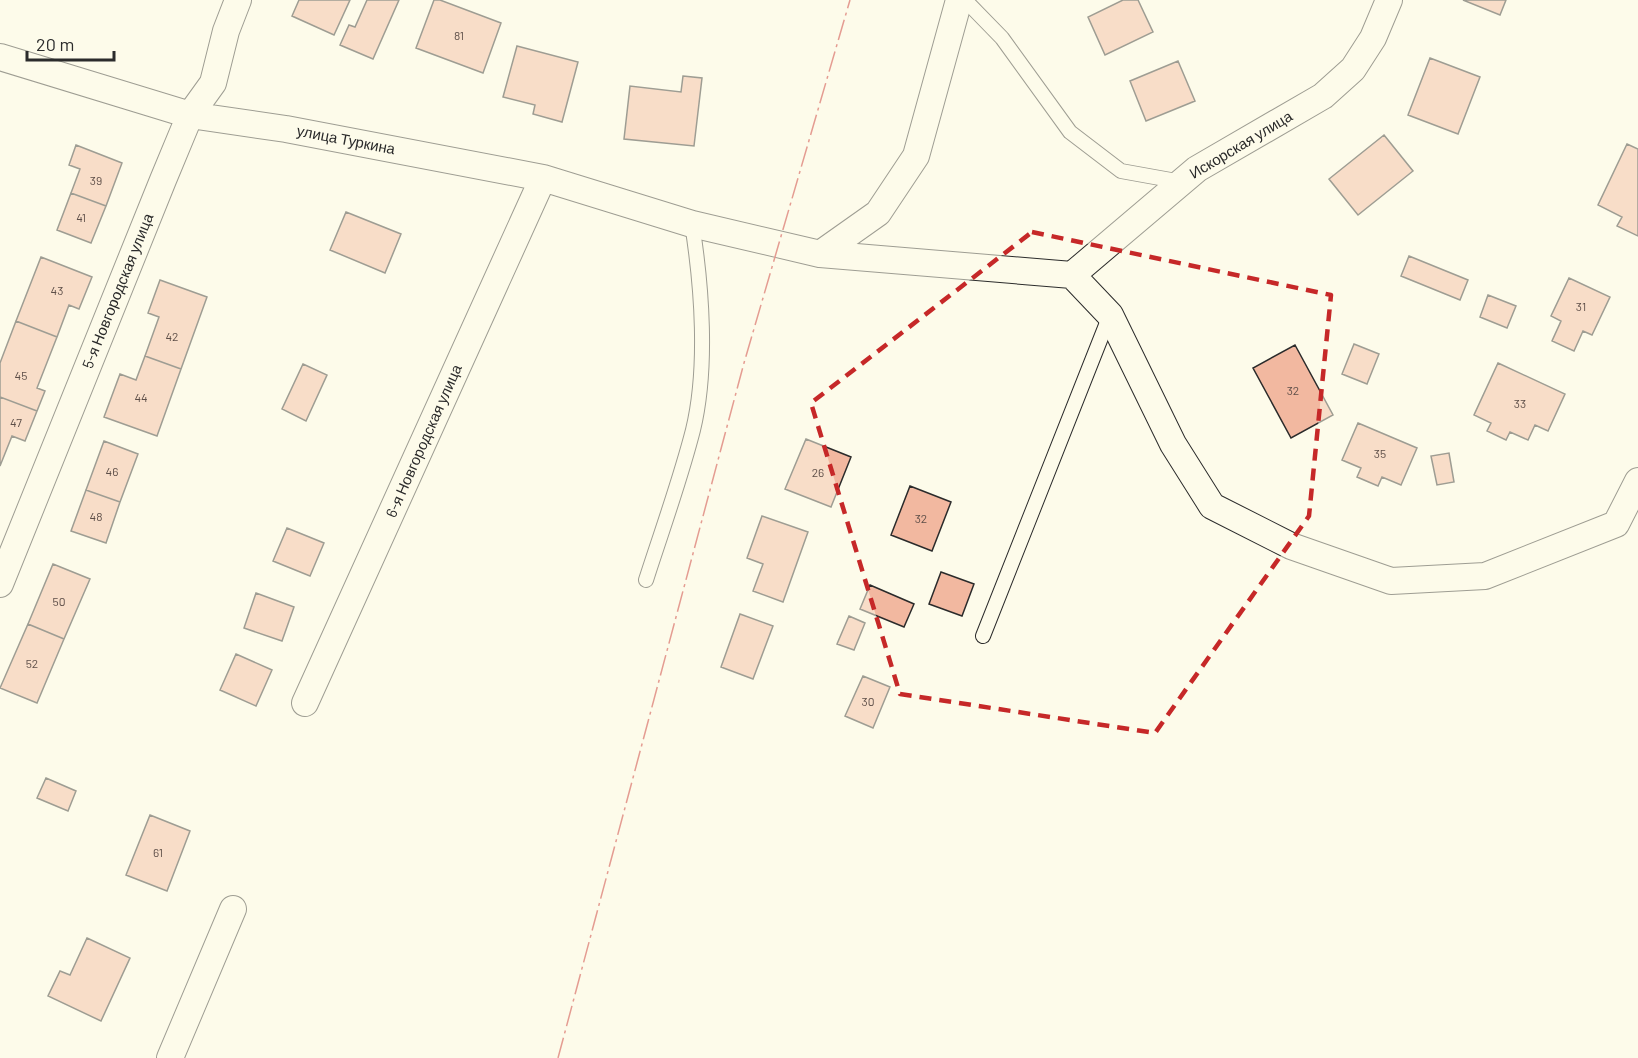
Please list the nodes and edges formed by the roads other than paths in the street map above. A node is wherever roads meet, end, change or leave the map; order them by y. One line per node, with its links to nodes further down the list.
1 (238, 0): 6 (street, 5-я Новгородская улица)
2 (959, 0): 10 (street)
3 (965, 0): 8 (lane)
4 (1389, 0): 8 (street, Искорская улица)
5 (0, 57): 6 (street, улица Туркина)
6 (190, 115): 7 (street, улица Туркина); 15 (street, 5-я Новгородская улица)
7 (543, 178): 9 (street, улица Туркина); 17 (street, 6-я Новгородская улица)
8 (1182, 182): 11 (street, Искорская улица)
9 (692, 224): 10 (street, улица Туркина); 14 (lane)
10 (820, 254): 11 (street, улица Туркина)
11 (1072, 275): 12 (street)
12 (1110, 315): 13 (street); 16 (lane)
13 (1638, 481)
14 (646, 580)
15 (0, 584)
16 (983, 636)
17 (305, 703)
18 (233, 909): 19 (street)
19 (170, 1058)

